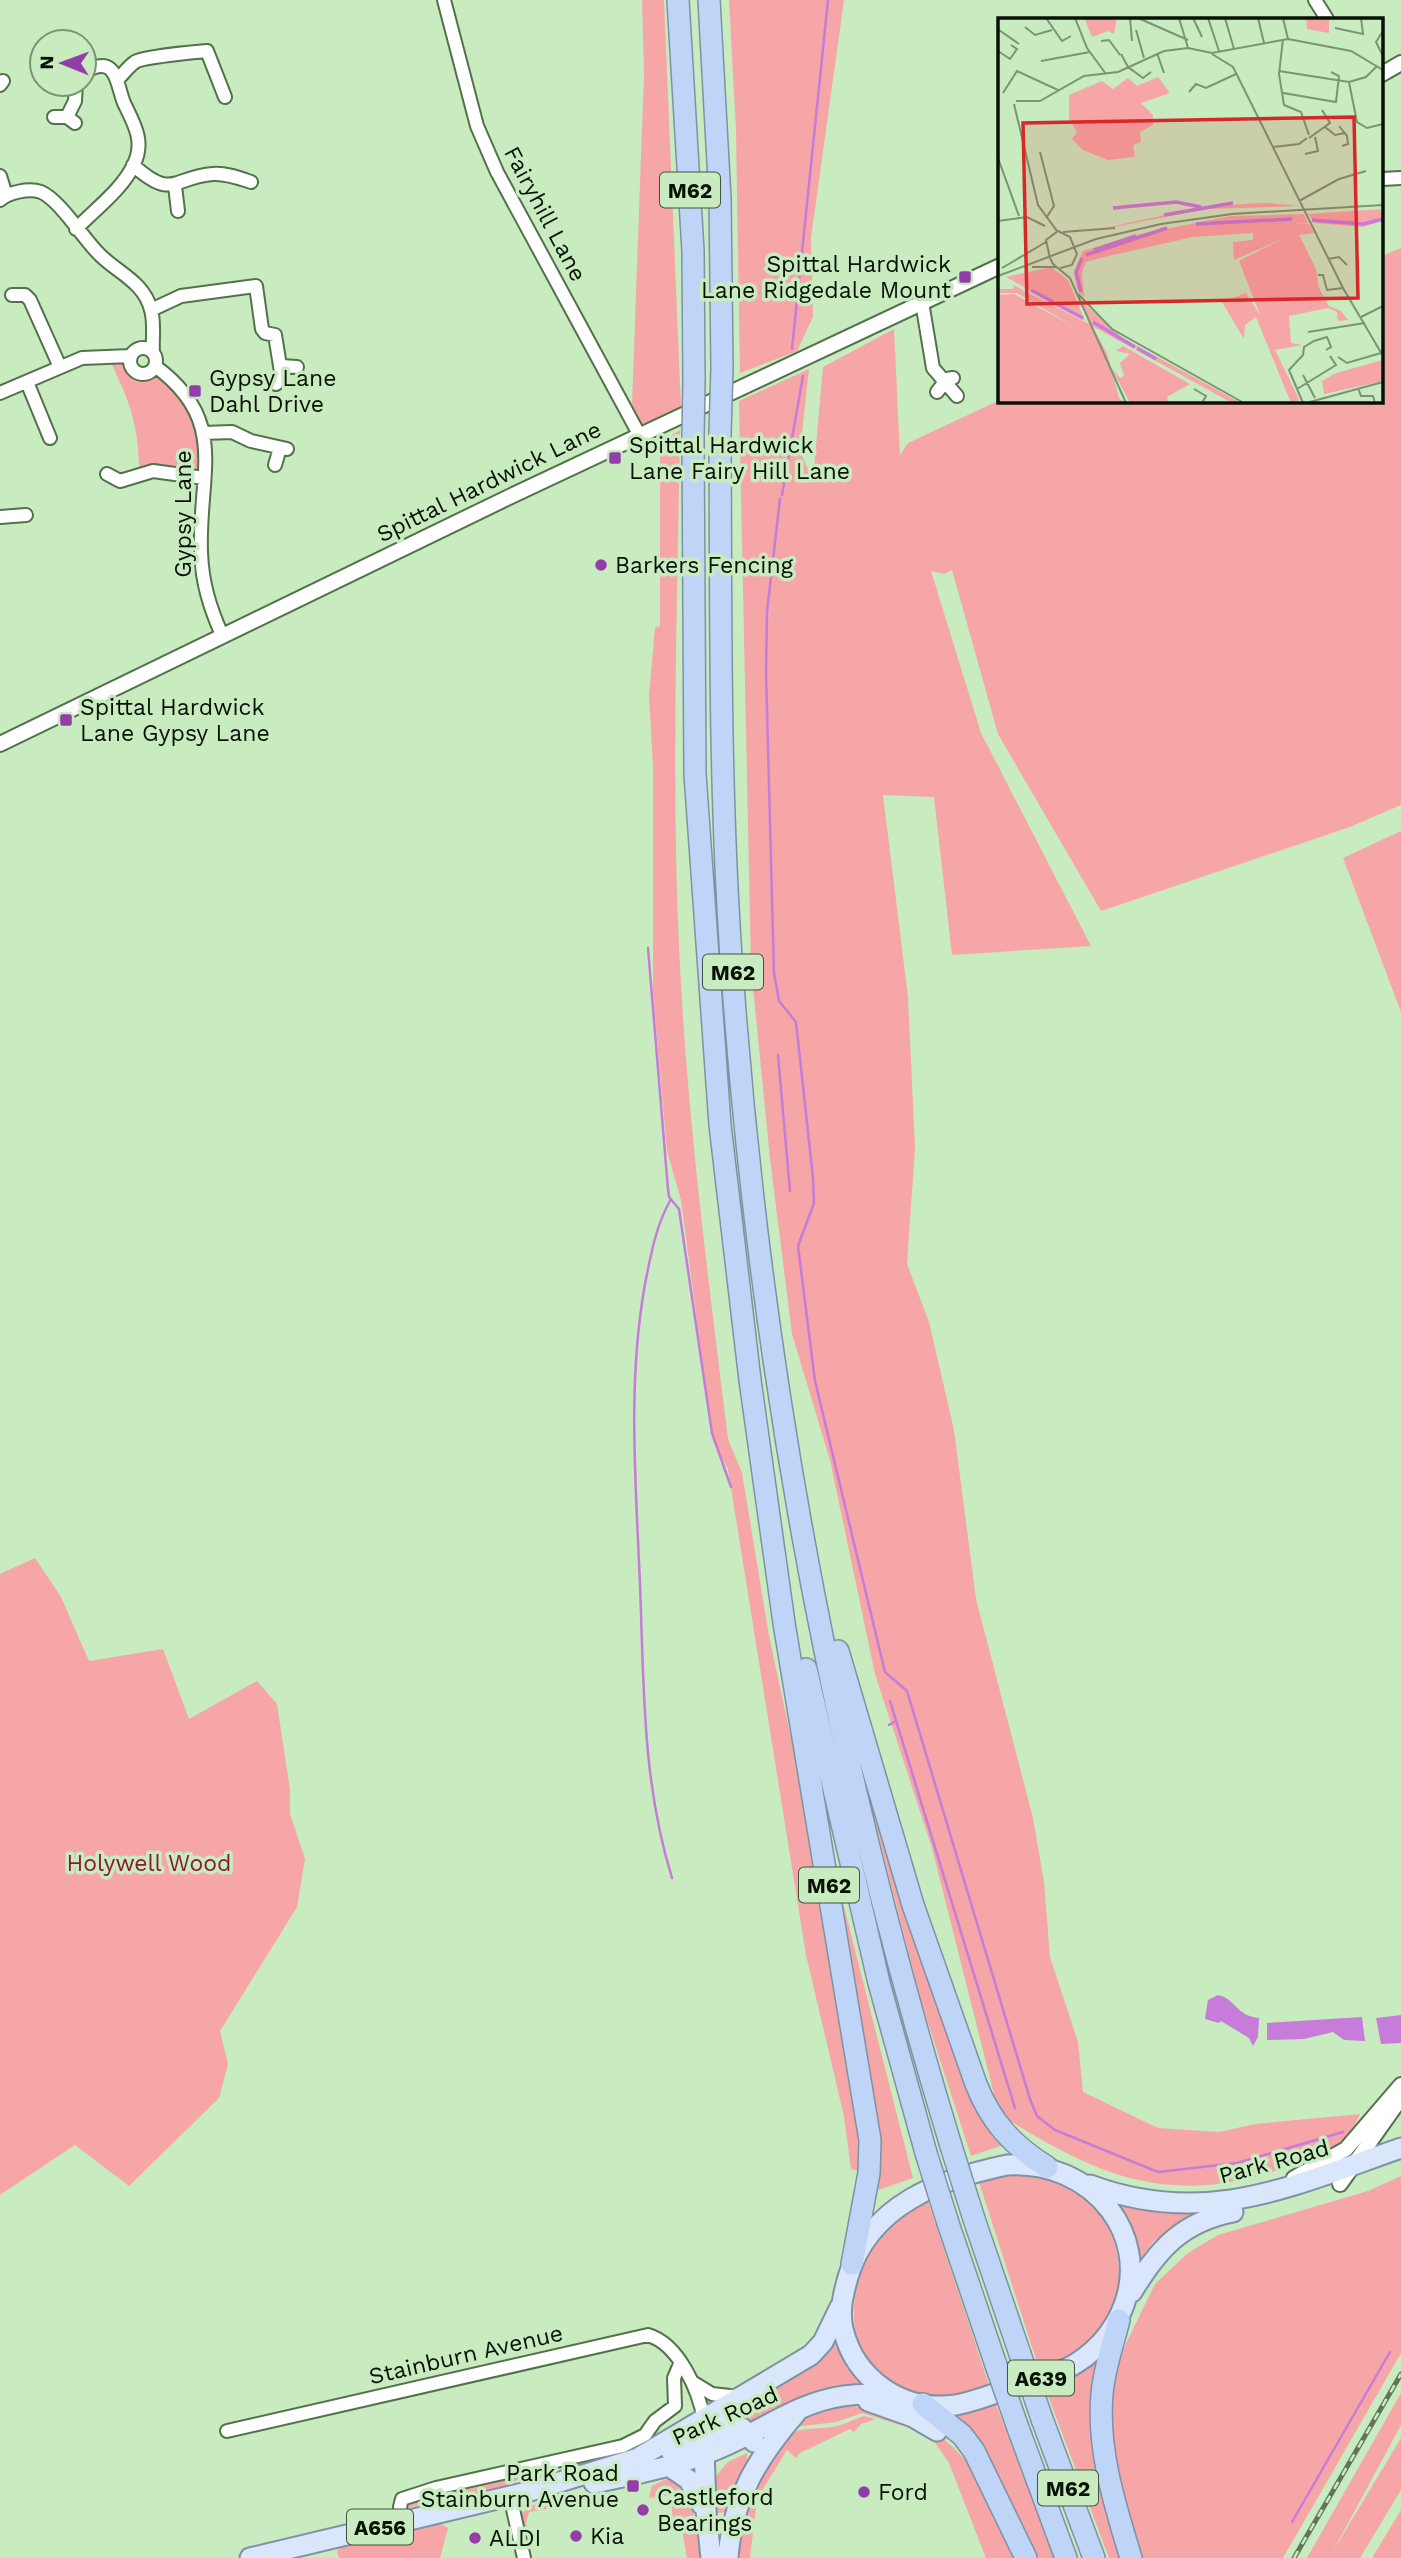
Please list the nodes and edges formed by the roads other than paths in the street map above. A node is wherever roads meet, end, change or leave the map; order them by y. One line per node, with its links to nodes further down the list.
1 (444, 0): 34 (street, Fairyhill Lane)
2 (678, 0): 43 (highway, M62, bridge)
3 (1315, 0): 5 (street)
4 (709, 1): 44 (highway, M62, bridge)
5 (1326, 18)
6 (1401, 63): 8 (street)
7 (98, 67): 9 (street)
8 (1384, 73)
9 (119, 78): 11 (street); 13 (street)
10 (75, 98): 12 (street)
11 (214, 105)
12 (65, 119)
13 (133, 166): 16 (street); 19 (street)
14 (0, 176): 17 (street)
15 (251, 182): 16 (street)
16 (175, 186): 18 (street)
17 (3, 197): 19 (street)
18 (178, 211)
19 (75, 229): 23 (street)
20 (998, 267): 22 (street, Spittal Hardwick Lane)
21 (23, 292): 27 (street)
22 (922, 302): 32 (street); 34 (street, Spittal Hardwick Lane)
23 (151, 310): 24 (street); 26 (street)
24 (151, 356): 25 (street); 25 (street); 33 (street, Gypsy Lane)
25 (131, 360): 27 (street)
26 (281, 366): 28 (street); 30 (street)
27 (60, 367): 29 (street)
28 (297, 367)
29 (27, 382): 31 (street); 35 (street)
30 (276, 384)
31 (0, 393)
32 (957, 396)
33 (203, 433): 36 (street); 37 (street, Gypsy Lane)
34 (640, 436): 41 (street, Spittal Hardwick Lane)
35 (50, 438)
36 (275, 465)
37 (205, 478): 38 (street); 41 (street, Gypsy Lane)
38 (107, 480)
39 (26, 515): 40 (street)
40 (0, 517)
41 (222, 635): 42 (street, Spittal Hardwick Lane)
42 (0, 744)
43 (770, 1506): 55 (highway, M62); 85 (highway, M62, bridge)
44 (797, 1507): 50 (highway); 86 (highway, M62, bridge)
45 (1401, 2084): 53 (street)
46 (1401, 2098): 49 (street)
47 (1401, 2148): 49 (main road, Park Road)
48 (1401, 2158): 52 (main road, Park Road)
49 (1351, 2166): 52 (street); 53 (main road, Park Road)
50 (1047, 2167): 51 (main road, A639); 55 (main road, A639)
51 (1076, 2180): 54 (main road, Park Road / A639); 57 (main road, A639)
52 (1340, 2184): 54 (main road, Park Road)
53 (1265, 2193): 54 (main road, Park Road)
54 (1242, 2205): 57 (main road, Park Road / A639); 61 (main road)
55 (852, 2263): 56 (main road, A639)
56 (846, 2284): 58 (main road, A639); 62 (main road)
57 (1128, 2299): 59 (main road, A639)
58 (841, 2306): 62 (main road, Park Road / A639); 65 (main road, A639)
59 (1119, 2320): 61 (highway, M62); 67 (main road, A639)
60 (680, 2364): 63 (street, Stainburn Avenue); 69 (street, Stainburn Avenue); 79 (street, Park Road)
61 (1107, 2364): 87 (highway, M62)
62 (767, 2381): 66 (main road, Park Road / A639)
63 (694, 2383): 66 (street); 72 (street, Stainburn Avenue)
64 (847, 2395): 65 (main road, Park Road / A639); 68 (main road, Park Road / A639); 70 (main road)
65 (900, 2397): 67 (main road, A639)
66 (739, 2398): 72 (main road, Park Road / A639)
67 (923, 2404): 75 (highway)
68 (800, 2409): 71 (main road, Park Road / A656); 73 (main road)
69 (227, 2431)
70 (937, 2431): 75 (highway)
71 (750, 2434): 72 (main road, Park Road / A656); 73 (main road)
72 (704, 2437): 74 (main road, Park Road / A656); 76 (main road, Park Road / A656); 77 (main road)
73 (755, 2465): 78 (main road)
74 (670, 2467): 76 (main road, Park Road / A656); 77 (main road)
75 (987, 2480): 84 (highway)
76 (518, 2494): 79 (main road, Park Road / A656); 81 (street)
77 (706, 2511): 78 (main road); 82 (main road)
78 (734, 2518): 83 (main road)
79 (403, 2522): 80 (main road, Park Road / A656)
80 (250, 2558)
81 (524, 2558)
82 (711, 2558)
83 (728, 2558)
84 (1026, 2558)
85 (1066, 2558)
86 (1094, 2558)
87 (1131, 2558)

